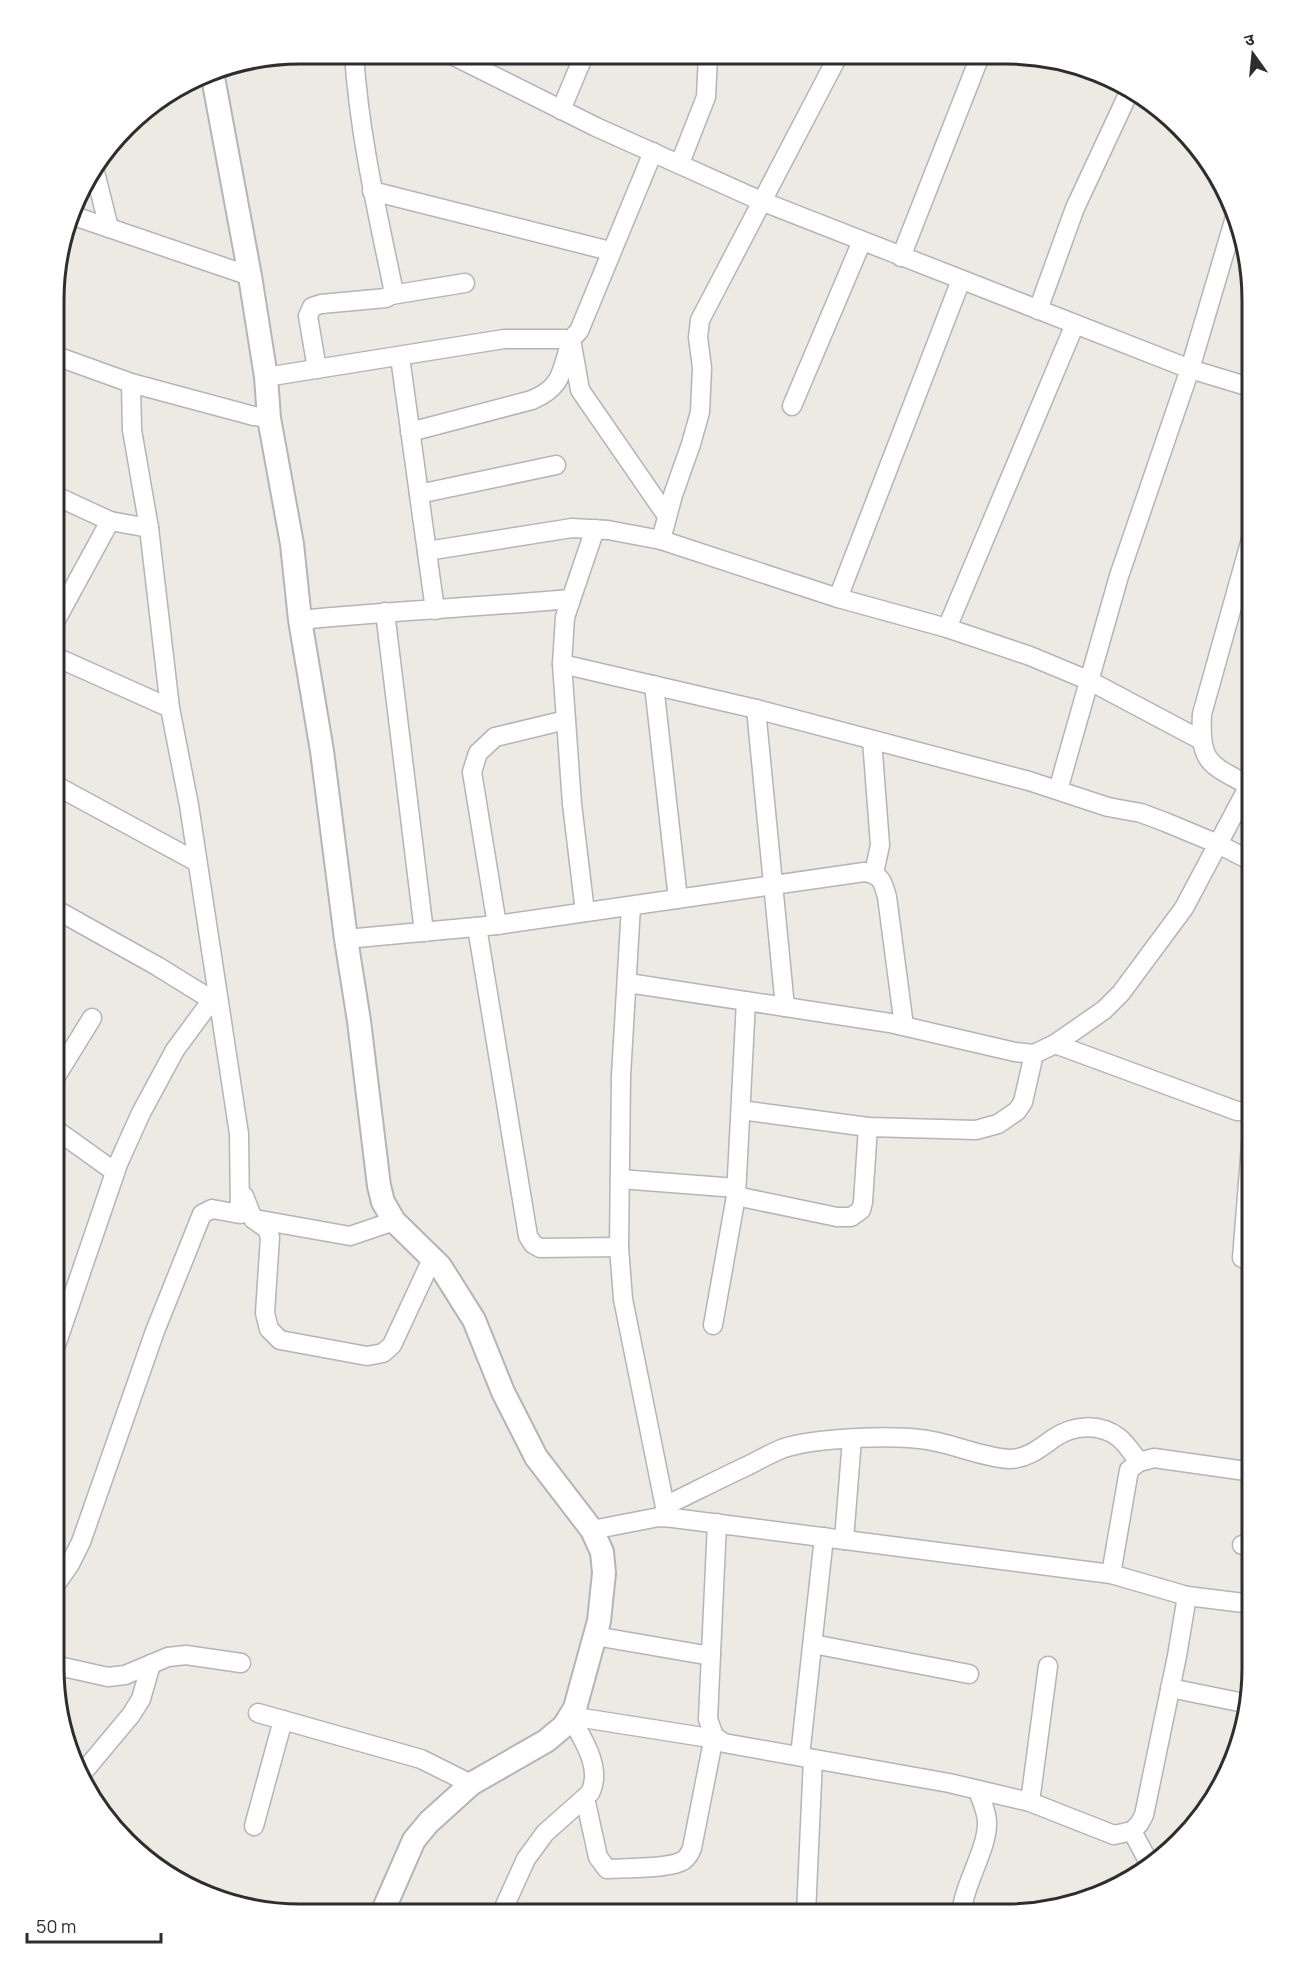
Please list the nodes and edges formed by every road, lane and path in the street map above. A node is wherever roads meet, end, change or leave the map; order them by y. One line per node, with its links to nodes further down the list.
1 (355, 64): 13 (street)
2 (472, 64): 9 (street)
3 (581, 64): 9 (street)
4 (708, 64): 11 (street)
5 (834, 64): 14 (street)
6 (977, 64): 20 (street)
7 (214, 81): 21 (street)
8 (1127, 97): 25 (street)
9 (561, 110): 10 (street)
10 (652, 152): 11 (street); 19 (street)
11 (680, 163): 14 (street)
12 (97, 180): 16 (street)
13 (372, 191): 19 (street); 24 (street)
14 (761, 201): 18 (street); 41 (street)
15 (79, 218): 16 (street)
16 (109, 228): 21 (street)
17 (1231, 229): 31 (street)
18 (862, 241): 20 (street); 35 (street)
19 (610, 251): 27 (street)
20 (901, 257): 22 (street)
21 (250, 276): 32 (street)
22 (961, 280): 25 (street); 48 (street)
23 (465, 283): 24 (street)
24 (391, 295): 30 (street)
25 (1038, 310): 26 (street)
26 (1075, 324): 31 (street); 54 (street)
27 (571, 339): 28 (street); 37 (street); 41 (street)
28 (400, 357): 30 (street); 37 (street)
29 (64, 359): 33 (street)
30 (318, 369): 32 (street)
31 (1190, 369): 34 (street); 57 (street)
32 (266, 377): 36 (street)
33 (131, 383): 36 (street); 43 (street)
34 (1242, 385)
35 (792, 406)
36 (270, 418): 53 (street)
37 (410, 432): 39 (street)
38 (556, 465): 39 (street)
39 (419, 494): 46 (street)
40 (64, 500): 42 (street)
41 (668, 516): 45 (street)
42 (110, 521): 43 (street); 50 (street)
43 (148, 528): 59 (street)
44 (595, 529): 45 (street); 46 (street); 49 (street)
45 (662, 540): 48 (street)
46 (427, 551): 51 (street)
47 (1242, 571): 63 (street)
48 (838, 598): 54 (street)
49 (571, 599): 51 (street); 56 (street)
50 (64, 605)
51 (435, 610): 52 (street)
52 (385, 612): 53 (street); 79 (street)
53 (300, 620): 80 (street)
54 (947, 628): 57 (street)
55 (64, 661): 59 (street)
56 (562, 664): 58 (street); 61 (street)
57 (1090, 681): 63 (street); 66 (street)
58 (654, 685): 60 (street); 73 (street)
59 (170, 708): 70 (street)
60 (756, 709): 62 (street); 72 (street)
61 (566, 720): 75 (street); 77 (street)
62 (872, 740): 66 (street); 71 (street)
63 (1200, 740): 64 (street)
64 (1242, 779)
65 (64, 790): 70 (street)
66 (1058, 790): 68 (street)
67 (1242, 802): 68 (street)
68 (1218, 844): 69 (street); 87 (street)
69 (1242, 856)
70 (197, 862): 82 (street)
71 (874, 873): 72 (street); 86 (street)
72 (773, 885): 73 (street); 84 (street)
73 (678, 899): 74 (street)
74 (631, 906): 75 (street); 81 (street)
75 (585, 912): 77 (street)
76 (64, 914): 82 (street)
77 (497, 925): 78 (street)
78 (477, 927): 79 (street); 100 (street)
79 (424, 932): 80 (street)
80 (346, 939): 99 (street)
81 (628, 983): 83 (street); 95 (street)
82 (214, 997): 94 (street); 96 (street)
83 (746, 1001): 84 (street); 90 (street)
84 (785, 1007): 86 (street)
85 (92, 1018): 89 (street)
86 (904, 1026): 88 (street)
87 (1055, 1044): 88 (street); 91 (street)
88 (1034, 1054): 92 (street)
89 (64, 1063)
90 (741, 1110): 92 (street); 97 (street)
91 (1242, 1111)
92 (868, 1127): 97 (street)
93 (64, 1135): 94 (street)
94 (115, 1172): 102 (street)
95 (620, 1179): 97 (street); 100 (street)
96 (241, 1189): 98 (street); 112 (street)
97 (736, 1192): 103 (street)
98 (253, 1219): 99 (street); 101 (street)
99 (394, 1221): 101 (street)
100 (619, 1247): 107 (street)
101 (432, 1258): 109 (street)
102 (64, 1322)
103 (713, 1325)
104 (852, 1439): 105 (street); 107 (street); 111 (street)
105 (1139, 1462): 106 (street); 113 (street)
106 (1242, 1471)
107 (666, 1512): 108 (street); 109 (street)
108 (717, 1523): 110 (street); 118 (street)
109 (592, 1530): 116 (street)
110 (824, 1537): 111 (street); 117 (street)
111 (844, 1540): 113 (street)
112 (64, 1573)
113 (1111, 1574): 114 (street)
114 (1187, 1596): 115 (street); 124 (street)
115 (1242, 1603)
116 (595, 1636): 118 (street); 127 (street)
117 (813, 1644): 123 (street); 130 (street)
118 (711, 1656): 129 (street)
119 (241, 1663): 120 (street)
120 (151, 1664): 122 (street); 131 (street)
121 (1048, 1666): 135 (street)
122 (64, 1667)
123 (969, 1674)
124 (1170, 1688): 125 (street); 137 (street)
125 (1240, 1702)
126 (258, 1713): 128 (street)
127 (570, 1716): 129 (street); 132 (street); 134 (street)
128 (283, 1720): 132 (street); 136 (street)
129 (714, 1736): 130 (street); 134 (street)
130 (806, 1757): 133 (street); 141 (street)
131 (87, 1768)
132 (471, 1784): 139 (street)
133 (978, 1790): 135 (street); 142 (street)
134 (585, 1798): 140 (street)
135 (1030, 1802): 137 (street)
136 (254, 1826)
137 (1132, 1831): 138 (street)
138 (1147, 1858)
139 (386, 1904)
140 (505, 1904)
141 (806, 1904)
142 (963, 1904)

